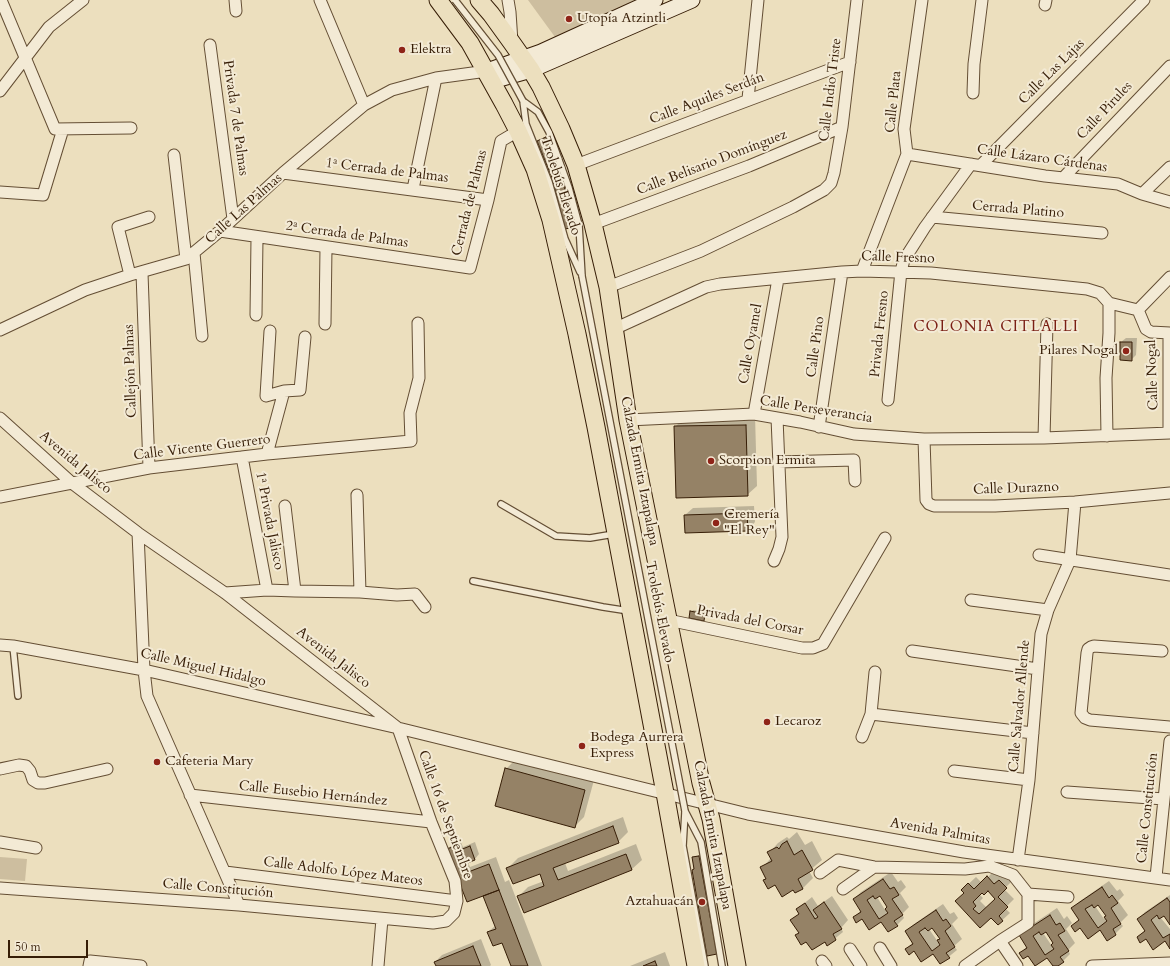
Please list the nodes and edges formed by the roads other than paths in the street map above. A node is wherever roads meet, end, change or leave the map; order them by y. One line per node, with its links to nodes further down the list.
1 (1, 0): 17 (street)
2 (84, 0): 17 (street)
3 (320, 0): 27 (street)
4 (438, 0): 21 (main road)
5 (455, 0): 26 (lane, Trolebús Elevado, bridge)
6 (479, 0): 15 (main road, Calzada Ermita Iztapalapa)
7 (508, 0): 15 (street)
8 (655, 0): 19 (street)
9 (692, 0): 19 (street)
10 (758, 0): 25 (street)
11 (857, 0): 18 (street, Calle Indio Triste)
12 (922, 0): 32 (street, Calle Plata)
13 (982, 0): 24 (street)
14 (1144, 0): 35 (street, Calle Las Lajas)
15 (512, 43): 19 (main road, Calzada Ermita Iztapalapa)
16 (210, 45): 46 (street, Privada 7 de Palmas)
17 (25, 58): 23 (street); 30 (street)
18 (850, 62): 25 (street, Calle Aquiles Serdán); 29 (street, Calle Indio Triste)
19 (527, 64): 21 (street, Calle Las Palmas); 34 (main road, Calzada Ermita Iztapalapa)
20 (1170, 66): 38 (street, Calle Pirules)
21 (485, 75): 22 (street, Calle Las Palmas); 31 (main road)
22 (436, 78): 27 (street, Calle Las Palmas); 39 (street)
23 (0, 91)
24 (973, 94)
25 (748, 99): 34 (street, Calle Aquiles Serdán)
26 (524, 101): 59 (lane, Trolebús Elevado); 59 (lane, Trolebús Elevado)
27 (364, 105): 37 (street, Calle Las Palmas)
28 (131, 128): 30 (street)
29 (842, 128): 47 (street, Calle Belisario Domínguez); 62 (street, Calle Indio Triste)
30 (63, 129): 40 (street)
31 (518, 131): 42 (street, Cerrada de Palmas); 100 (main road)
32 (907, 154): 35 (street, Calle Lázaro Cárdenas); 54 (street, Calle Plata)
33 (174, 155): 52 (street)
34 (576, 165): 47 (main road, Calzada Ermita Iztapalapa)
35 (976, 165): 38 (street, Calle Lázaro Cárdenas); 45 (street, Calle Las Lajas)
36 (1170, 167): 41 (street)
37 (283, 173): 39 (street, 1ª Cerrada de Palmas); 46 (street, Calle Las Palmas)
38 (1063, 178): 41 (street, Calle Lázaro Cárdenas)
39 (413, 190): 42 (street, 1ª Cerrada de Palmas)
40 (0, 192)
41 (1142, 194): 43 (street, Calle Lázaro Cárdenas)
42 (488, 200): 53 (street, Cerrada de Palmas)
43 (1170, 202)
44 (149, 217): 58 (street)
45 (932, 217): 49 (street, Cerrada Platino); 55 (street, Calle Las Lajas)
46 (233, 219): 48 (street, Calle Las Palmas)
47 (593, 224): 62 (main road, Calzada Ermita Iztapalapa)
48 (220, 232): 50 (street, 2ª Cerrada de Palmas); 52 (street, Calle Las Palmas)
49 (1102, 233)
50 (257, 238): 51 (street, 2ª Cerrada de Palmas); 65 (street)
51 (326, 247): 53 (street, 2ª Cerrada de Palmas); 67 (street)
52 (190, 256): 57 (street, Calle Las Palmas); 73 (street)
53 (470, 268)
54 (862, 270): 55 (street, Calle Fresno); 56 (street, Calle Fresno)
55 (901, 271): 63 (street, Calle Fresno); 77 (street, Privada Fresno)
56 (842, 272): 61 (street, Calle Fresno); 82 (street, Calle Pino)
57 (142, 273): 58 (street, Calle Las Palmas); 90 (street, Callejón Palmas)
58 (130, 275): 70 (street, Calle Las Palmas)
59 (582, 276): 140 (lane, Trolebús Elevado, bridge)
60 (1170, 277): 64 (street)
61 (778, 278): 69 (street, Calle Fresno); 78 (street, Calle Oyamel)
62 (608, 287): 69 (main road, Calzada Ermita Iztapalapa)
63 (1109, 303): 64 (street, Calle Fresno); 84 (street)
64 (1138, 310): 72 (street, Calle Nogal)
65 (256, 315)
66 (418, 323): 87 (street, Calle Vicente Guerrero)
67 (325, 324)
68 (1047, 324): 86 (street)
69 (614, 328): 81 (main road, Calzada Ermita Iztapalapa)
70 (0, 330)
71 (270, 331): 76 (street)
72 (1170, 333): 75 (street, Calle Nogal)
73 (202, 336)
74 (305, 337): 76 (street)
75 (1170, 369): 83 (street, Calle Nogal)
76 (284, 391): 87 (street)
77 (888, 400)
78 (754, 414): 80 (street, Calle Perseverancia); 81 (street, Calle Perseverancia)
79 (0, 418): 92 (street, Avenida Jalisco)
80 (777, 418): 82 (street, Calle Perseverancia); 89 (street)
81 (628, 420): 115 (main road, Calzada Ermita Iztapalapa)
82 (819, 426): 85 (street, Calle Perseverancia)
83 (1170, 433): 84 (street)
84 (1107, 436): 86 (street, Calle Perseverancia)
85 (924, 438): 86 (street, Calle Perseverancia); 96 (street, Calle Durazno)
86 (1044, 438)
87 (267, 454): 88 (street, Calle Vicente Guerrero)
88 (242, 457): 90 (street, Calle Vicente Guerrero); 107 (street, 1ª Privada Jalisco)
89 (778, 462): 91 (street); 104 (street)
90 (149, 468): 92 (street, Calle Vicente Guerrero)
91 (855, 481)
92 (72, 483): 95 (street, Calle Vicente Guerrero); 99 (street, Avenida Jalisco)
93 (1170, 493): 96 (street, Calle Durazno)
94 (357, 495): 110 (street)
95 (0, 497)
96 (1075, 502): 103 (street, Calle Salvador Allende)
97 (501, 504): 100 (lane)
98 (285, 506): 108 (street)
99 (138, 533): 109 (street, Avenida Jalisco); 121 (street)
100 (616, 534): 114 (main road)
101 (885, 538): 115 (street, Privada del Corsar)
102 (1039, 555): 103 (street)
103 (1070, 560): 105 (street); 113 (street, Calle Salvador Allende)
104 (774, 561)
105 (1170, 575)
106 (473, 581): 114 (lane)
107 (267, 590): 108 (street); 109 (street)
108 (295, 591): 110 (street)
109 (225, 592): 126 (street, Avenida Jalisco)
110 (360, 592): 112 (street)
111 (971, 600): 113 (street)
112 (425, 607)
113 (1048, 610): 120 (street, Calle Salvador Allende)
114 (631, 611): 136 (main road)
115 (668, 620): 139 (main road, Calzada Ermita Iztapalapa)
116 (0, 645): 117 (street, Calle Miguel Hidalgo)
117 (13, 646): 121 (street, Calle Miguel Hidalgo); 123 (lane)
118 (912, 651): 120 (street)
119 (1162, 651): 125 (street)
120 (1038, 669): 127 (street, Calle Salvador Allende)
121 (144, 670): 126 (street, Calle Miguel Hidalgo); 137 (street)
122 (875, 672): 124 (street)
123 (18, 696)
124 (871, 714): 127 (street); 128 (street)
125 (1170, 727)
126 (398, 728): 136 (street, Avenida Jalisco); 141 (street, Calle 16 de Septiembre)
127 (1033, 733): 134 (street, Calle Salvador Allende)
128 (862, 737)
129 (1170, 741): 133 (street, Calle Constitución)
130 (0, 769): 131 (street)
131 (107, 769)
132 (954, 771): 134 (street)
133 (1168, 775): 138 (street, Calle Constitución)
134 (1029, 780): 144 (street, Calle Salvador Allende)
135 (1067, 792): 138 (street)
136 (665, 793): 139 (street, Avenida Jalisco); 166 (main road)
137 (190, 796): 141 (street, Calle Eusebio Hernández); 146 (street)
138 (1164, 799): 148 (street, Calle Constitución)
139 (706, 803): 144 (street, Avenida Palmitas); 169 (main road, Calzada Ermita Iztapalapa)
140 (685, 811): 167 (lane, Trolebús Elevado); 168 (lane, Trolebús Elevado)
141 (432, 822): 154 (street, Calle 16 de Septiembre)
142 (0, 842): 143 (street)
143 (36, 848)
144 (1018, 860): 148 (street, Avenida Palmitas)
145 (874, 867): 147 (street); 151 (street); 152 (street)
146 (225, 872): 154 (street, Calle Adolfo López Mateos); 155 (street)
147 (820, 873)
148 (1156, 877): 149 (street, Avenida Palmitas)
149 (1170, 880)
150 (0, 888): 155 (street, Calle Constitución)
151 (843, 889)
152 (1028, 894): 153 (street); 158 (street)
153 (1068, 898)
154 (457, 901): 157 (street, Calle 16 de Septiembre)
155 (239, 905): 156 (street, Calle Constitución)
156 (382, 919): 157 (street, Calle Constitución); 165 (street)
157 (433, 923)
158 (1000, 941): 163 (street); 172 (street)
159 (880, 948): 171 (street)
160 (850, 949): 170 (street)
161 (1170, 963): 173 (street)
162 (89, 964): 164 (street)
163 (968, 965)
164 (142, 966)
165 (378, 966)
166 (696, 966)
167 (705, 966)
168 (722, 966)
169 (737, 966)
170 (861, 966)
171 (891, 966)
172 (1017, 966)
173 (1092, 966)

